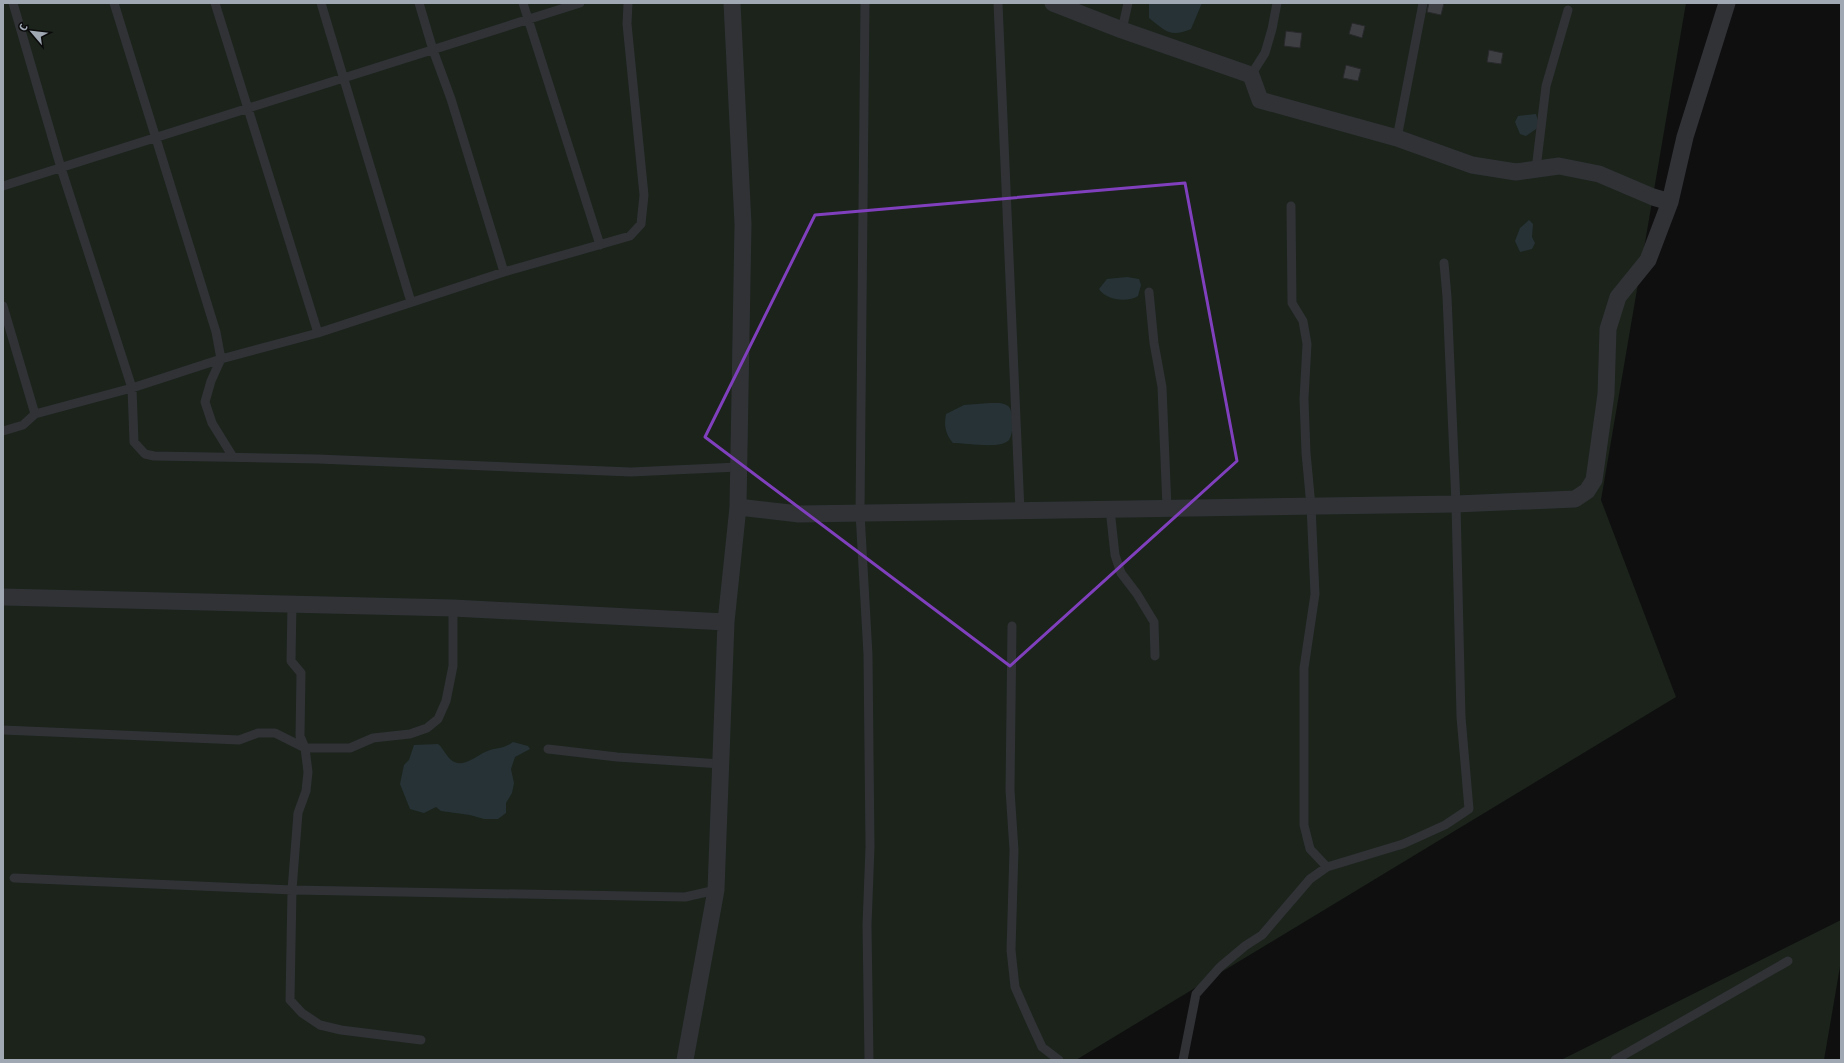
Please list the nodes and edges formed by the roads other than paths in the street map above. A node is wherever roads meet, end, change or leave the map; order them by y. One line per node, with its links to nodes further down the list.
1 (14, 3): 26 (lane)
2 (114, 3): 25 (lane)
3 (214, 3): 23 (lane)
4 (321, 3): 22 (lane)
5 (419, 3): 20 (lane)
6 (523, 3): 18 (lane)
7 (580, 3): 18 (lane)
8 (628, 3): 31 (lane)
9 (732, 3): 43 (street)
10 (865, 3): 50 (lane)
11 (998, 3): 49 (lane)
12 (1053, 3): 19 (street)
13 (1128, 3): 19 (lane)
14 (1277, 3): 21 (lane)
15 (1423, 3): 24 (lane)
16 (1727, 3): 29 (street)
17 (1568, 10): 27 (lane)
18 (528, 18): 20 (lane); 31 (lane)
19 (1122, 30): 21 (street)
20 (433, 50): 22 (lane); 33 (lane)
21 (1251, 75): 24 (street)
22 (344, 77): 23 (lane); 35 (lane)
23 (248, 109): 25 (lane); 37 (lane)
24 (1397, 138): 27 (street)
25 (156, 139): 26 (lane); 38 (lane)
26 (61, 168): 28 (lane); 39 (lane)
27 (1536, 169): 29 (street)
28 (3, 186)
29 (1670, 202): 44 (street)
30 (1291, 206): 45 (lane)
31 (600, 245): 33 (lane)
32 (1444, 263): 44 (lane)
33 (504, 272): 35 (lane)
34 (1149, 292): 47 (lane)
35 (411, 302): 37 (lane)
36 (3, 306): 40 (lane)
37 (318, 333): 38 (lane)
38 (221, 359): 39 (lane); 42 (lane)
39 (132, 388): 40 (lane); 42 (lane)
40 (35, 414): 41 (lane)
41 (3, 431)
42 (233, 457): 43 (lane)
43 (738, 467): 46 (street)
44 (1456, 504): 45 (street); 61 (lane)
45 (1311, 506): 47 (street); 61 (lane)
46 (738, 507): 50 (street); 54 (street)
47 (1167, 508): 48 (street)
48 (1110, 509): 49 (street); 56 (lane)
49 (1020, 511): 50 (street)
50 (860, 513): 68 (lane)
51 (3, 597): 52 (street)
52 (292, 604): 53 (street); 58 (lane)
53 (454, 608): 54 (street); 58 (lane)
54 (726, 622): 60 (street)
55 (1012, 626): 69 (lane)
56 (1155, 656)
57 (3, 730): 58 (lane)
58 (305, 748): 63 (lane)
59 (548, 749): 60 (lane)
60 (721, 764): 64 (street)
61 (1327, 867): 70 (lane)
62 (14, 878): 63 (lane)
63 (292, 890): 64 (lane); 66 (lane)
64 (716, 890): 67 (street)
65 (1788, 961): 71 (lane)
66 (421, 1040)
67 (685, 1060)
68 (869, 1060)
69 (1059, 1060)
70 (1183, 1060)
71 (1615, 1060)

